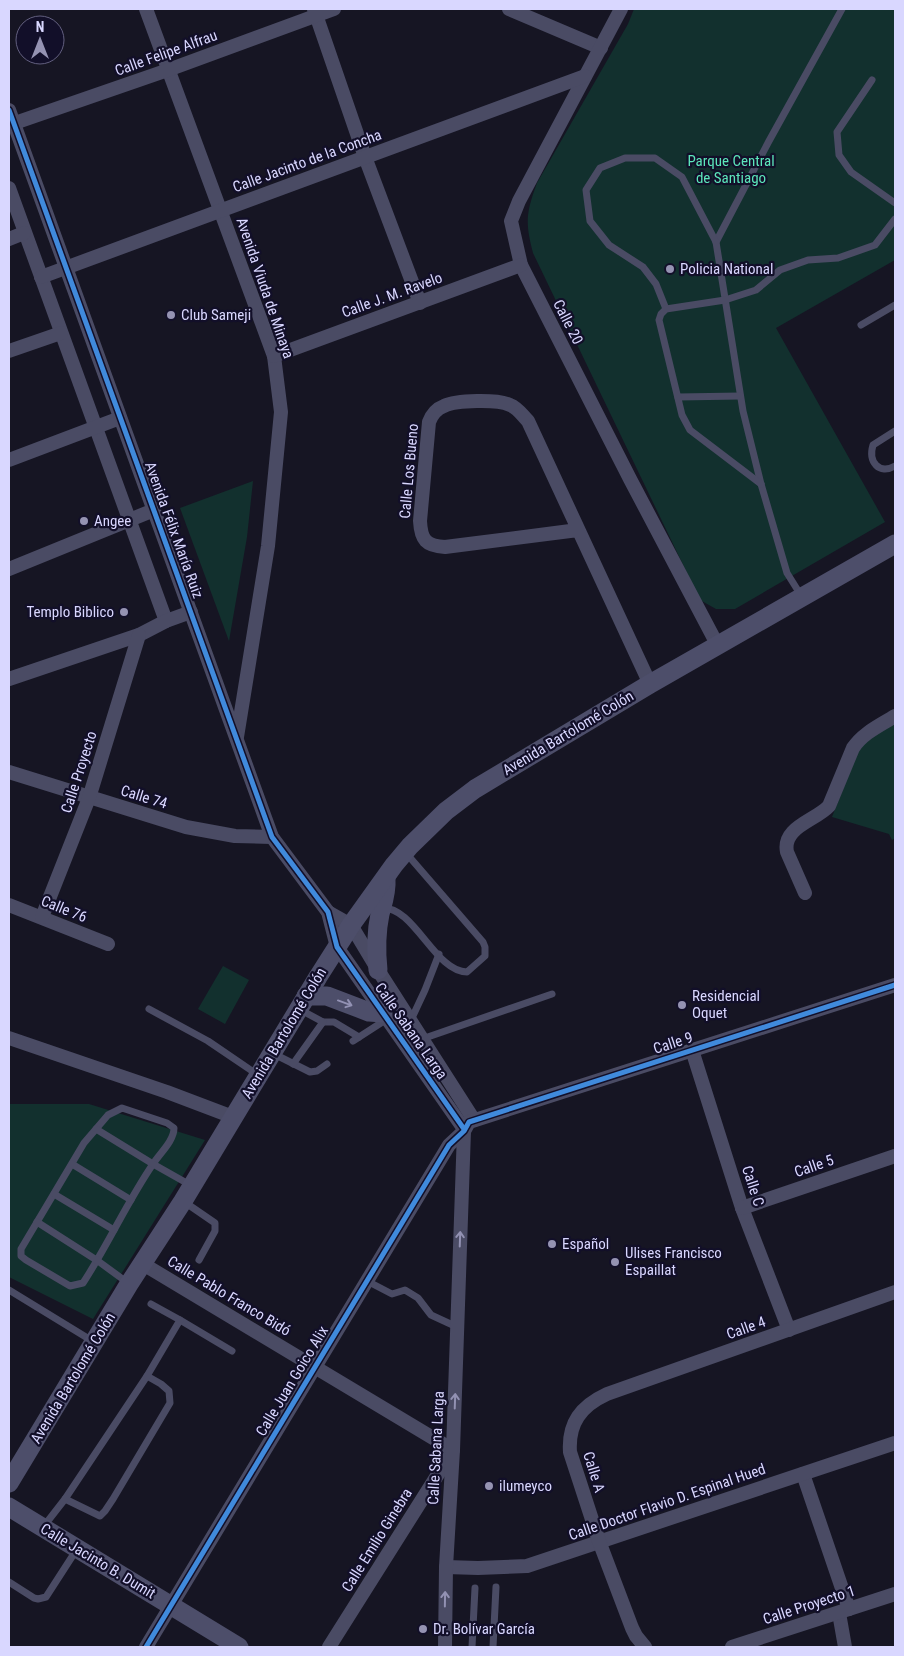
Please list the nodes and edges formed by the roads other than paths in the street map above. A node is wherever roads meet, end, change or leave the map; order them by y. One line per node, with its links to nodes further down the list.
1 (146, 9): 8 (street, Avenida Viuda de Minaya)
2 (334, 9): 6 (street, Calle Felipe Alfrau)
3 (509, 9): 7 (street)
4 (621, 9): 7 (street, Calle 20)
5 (842, 9): 19 (lane)
6 (315, 12): 8 (street, Calle Felipe Alfrau); 12 (street)
7 (600, 48): 9 (street, Calle 20)
8 (168, 70): 11 (street, Calle Felipe Alfrau); 15 (street, Avenida Viuda de Minaya)
9 (585, 76): 12 (street, Calle Jacinto de la Concha); 20 (street, Calle 20)
10 (872, 80): 14 (lane)
11 (10, 119): 21 (street, Avenida Félix María Ruiz)
12 (365, 157): 15 (street, Calle Jacinto de la Concha); 24 (street)
13 (9, 188): 17 (street)
14 (895, 203)
15 (220, 210): 21 (street, Calle Jacinto de la Concha); 30 (street, Avenida Viuda de Minaya)
16 (895, 219): 23 (lane)
17 (24, 233): 18 (street); 22 (street)
18 (9, 239)
19 (716, 242): 23 (lane); 26 (lane)
20 (521, 265): 24 (street, Calle J. M. Ravelo); 48 (street, Calle 20)
21 (66, 268): 22 (street, Calle Jacinto de la Concha); 33 (street, Avenida Félix María Ruiz)
22 (41, 277): 28 (street)
23 (725, 300): 26 (lane); 31 (lane)
24 (420, 303): 30 (street, Calle J. M. Ravelo)
25 (895, 305): 27 (lane)
26 (666, 309): 32 (lane)
27 (861, 324)
28 (61, 333): 29 (street); 34 (street)
29 (9, 352)
30 (274, 356): 52 (street, Avenida Viuda de Minaya)
31 (740, 396): 32 (lane); 38 (lane)
32 (678, 397): 38 (lane)
33 (120, 418): 34 (street); 39 (street, Avenida Félix María Ruiz)
34 (96, 427): 36 (street); 40 (street)
35 (895, 431): 37 (lane)
36 (9, 460)
37 (895, 466)
38 (761, 484): 44 (lane)
39 (154, 510): 40 (street); 45 (street, Avenida Félix María Ruiz)
40 (129, 522): 43 (street); 46 (street)
41 (578, 530): 41 (street, Calle Los Bueno); 50 (street, Calle Los Bueno)
42 (895, 544): 44 (main road, Avenida Bartolomé Colón)
43 (9, 569)
44 (803, 597): 48 (main road, Avenida Bartolomé Colón)
45 (191, 612): 46 (street); 52 (street, Avenida Félix María Ruiz)
46 (166, 621): 47 (street)
47 (139, 635): 49 (street); 54 (street, Calle Proyecto)
48 (718, 646): 50 (main road, Avenida Bartolomé Colón)
49 (9, 678)
50 (650, 684): 56 (main road, Avenida Bartolomé Colón)
51 (895, 716): 58 (street)
52 (236, 738): 55 (street, Avenida Félix María Ruiz)
53 (9, 772): 54 (street, Calle 74)
54 (90, 798): 55 (street, Calle 74); 62 (street, Calle Proyecto)
55 (272, 836): 61 (street, Avenida Félix María Ruiz)
56 (405, 852): 57 (main road, Avenida Bartolomé Colón); 66 (lane)
57 (386, 877): 60 (main road); 63 (main road, Avenida Bartolomé Colón)
58 (805, 893)
59 (9, 905): 62 (street, Calle 76)
60 (382, 908): 66 (lane); 67 (main road)
61 (328, 912): 63 (street, Avenida Félix María Ruiz); 65 (street, Avenida Félix María Ruiz)
62 (42, 917): 64 (street, Calle 76)
63 (351, 925): 65 (main road, Avenida Bartolomé Colón); 67 (street, Calle Sabana Larga)
64 (108, 944)
65 (337, 947): 70 (main road, Avenida Bartolomé Colón); 72 (street, Calle Sabana Larga)
66 (439, 954): 73 (lane)
67 (378, 970): 73 (street, Calle Sabana Larga)
68 (895, 985): 77 (street, Calle 9)
69 (552, 994): 76 (lane)
70 (302, 1003): 72 (main road, one-way to 72); 74 (lane); 78 (main road, Avenida Bartolomé Colón)
71 (149, 1009): 81 (lane)
72 (385, 1016): 74 (lane); 83 (street, Calle Sabana Larga)
73 (410, 1021): 76 (street, Calle Sabana Larga)
74 (323, 1022): 79 (lane)
75 (9, 1038): 82 (street)
76 (422, 1039): 83 (street, Calle Sabana Larga)
77 (692, 1050): 83 (street, Calle 9); 91 (street, Calle C)
78 (271, 1052): 79 (lane); 81 (main road, Avenida Bartolomé Colón)
79 (292, 1064): 80 (lane)
80 (327, 1064)
81 (258, 1075): 82 (main road, Avenida Bartolomé Colón)
82 (233, 1117): 88 (main road, Avenida Bartolomé Colón)
83 (467, 1126): 97 (street, Calle Juan Goico Alix); 103 (street, Calle Sabana Larga, one-way to 83)
84 (96, 1129): 86 (lane); 87 (lane); 87 (lane)
85 (895, 1156): 91 (street, Calle 5)
86 (72, 1164): 89 (lane); 90 (lane)
87 (152, 1164): 88 (lane); 90 (lane)
88 (188, 1193): 94 (lane); 96 (main road, Avenida Bartolomé Colón)
89 (54, 1194): 92 (lane); 93 (lane)
90 (131, 1200): 93 (lane)
91 (742, 1208): 104 (street, Calle C)
92 (37, 1222): 95 (lane); 95 (lane)
93 (114, 1230): 95 (lane)
94 (199, 1260)
95 (98, 1261): 98 (lane)
96 (143, 1264): 98 (main road, Avenida Bartolomé Colón); 107 (street, Calle Pablo Franco Bidó)
97 (367, 1281): 103 (lane); 107 (street, Calle Juan Goico Alix)
98 (129, 1284): 105 (main road, Avenida Bartolomé Colón)
99 (9, 1290): 105 (lane)
100 (895, 1292): 104 (street, Calle 4)
101 (151, 1304): 102 (lane)
102 (180, 1320): 106 (lane); 108 (lane)
103 (457, 1327): 111 (street, Calle Sabana Larga, one-way to 103)
104 (788, 1330): 109 (street, Calle 4)
105 (94, 1342): 113 (main road, Avenida Bartolomé Colón)
106 (232, 1351)
107 (315, 1366): 111 (street, Calle Pablo Franco Bidó); 124 (street, Calle Juan Goico Alix)
108 (147, 1376): 114 (lane); 114 (lane)
109 (607, 1394): 117 (street, Calle A)
110 (895, 1443): 112 (street, Calle Doctor Flavio D. Espinal Hued)
111 (453, 1450): 119 (street, Calle Sabana Larga); 128 (street, Calle Emilio Ginebra)
112 (803, 1474): 117 (street, Calle Doctor Flavio D. Espinal Hued); 125 (street)
113 (9, 1484)
114 (65, 1499): 116 (lane)
115 (9, 1507): 116 (main road, Calle Jacinto B. Dumit)
116 (42, 1528): 118 (main road, Calle Jacinto B. Dumit)
117 (599, 1541): 119 (street, Calle Doctor Flavio D. Espinal Hued); 132 (street, Calle A)
118 (77, 1548): 120 (lane); 124 (main road, Calle Jacinto B. Dumit)
119 (446, 1567): 129 (street, Calle Sabana Larga, one-way to 119)
120 (9, 1582)
121 (496, 1587): 131 (lane)
122 (474, 1588): 130 (lane)
123 (895, 1594): 125 (street, Calle Proyecto 1)
124 (171, 1606): 126 (street, Calle Juan Goico Alix); 127 (main road, Calle Jacinto B. Dumit)
125 (844, 1611): 133 (street, Calle Proyecto 1); 134 (street)
126 (146, 1647)
127 (239, 1647)
128 (329, 1647)
129 (445, 1647)
130 (472, 1647)
131 (493, 1647)
132 (645, 1647)
133 (732, 1647)
134 (845, 1647)

